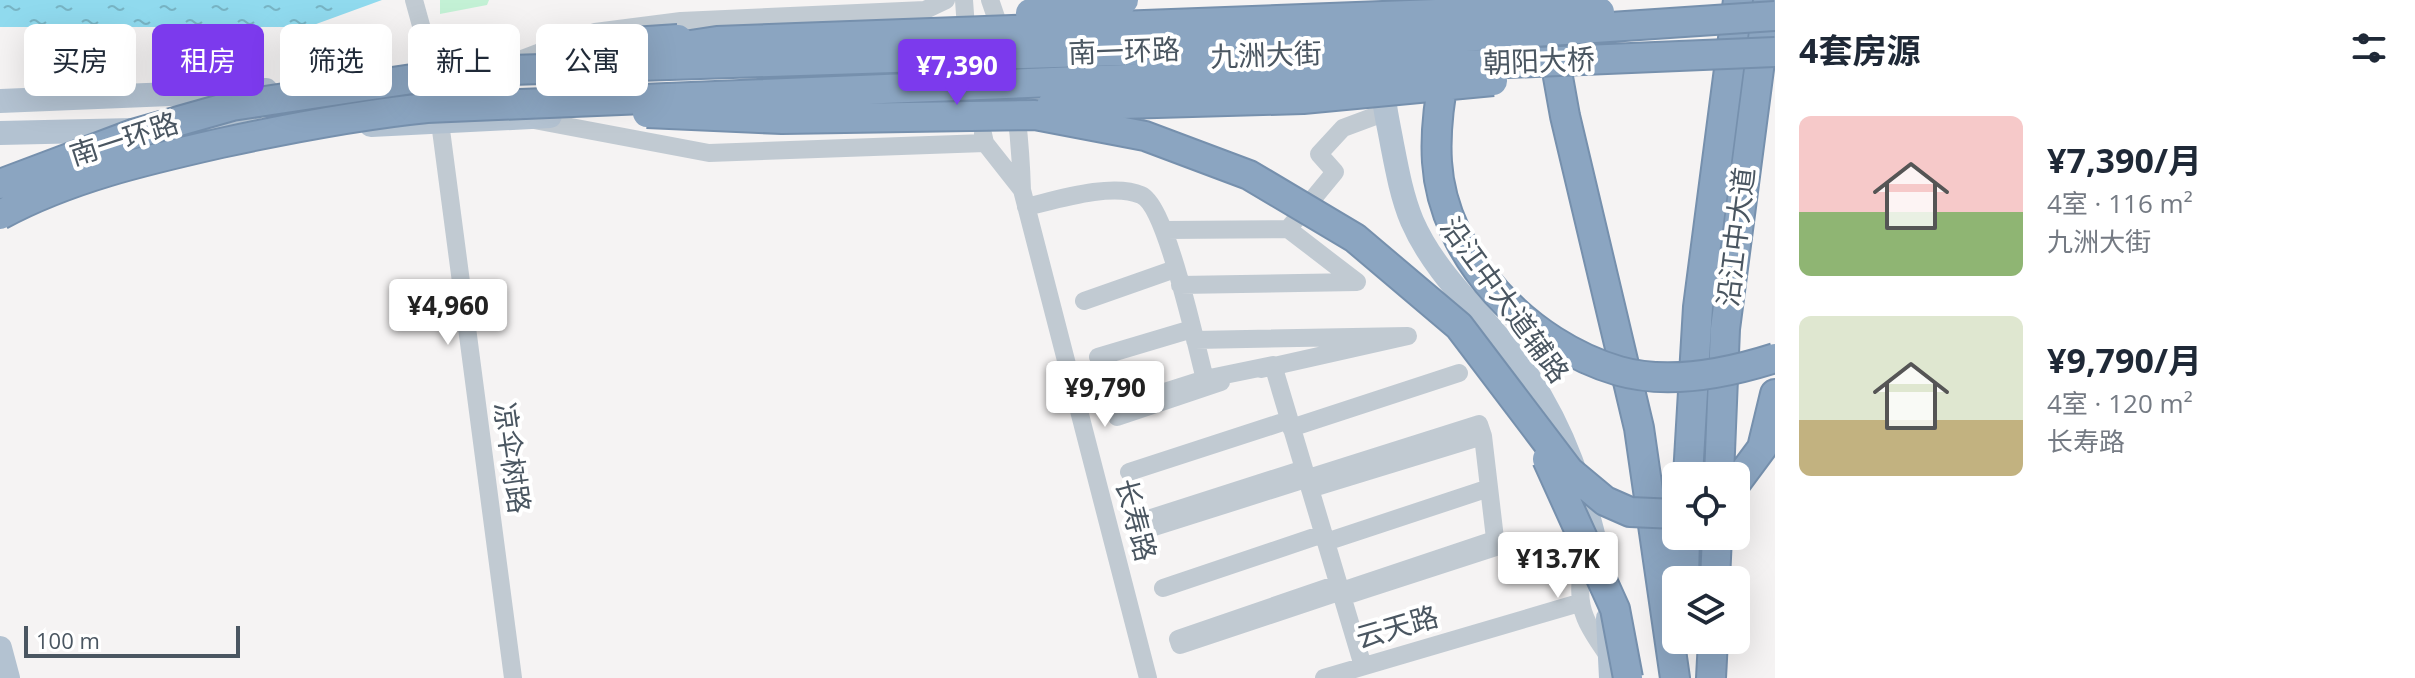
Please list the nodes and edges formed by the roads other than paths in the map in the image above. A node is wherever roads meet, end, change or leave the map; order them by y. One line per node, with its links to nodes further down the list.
1 (946, 0): 21 (street)
2 (964, 0): 15 (street, 长寿路)
3 (990, 0): 14 (street, 长寿路)
4 (1124, 0): 22 (highway, bridge)
5 (1401, 0): 13 (main road, 沿江中大道辅路)
6 (1474, 0): 47 (highway, bridge)
7 (1557, 0): 75 (highway, bridge)
8 (1768, 0): 55 (highway, 沿江中大道)
9 (415, 4): 12 (street, 凉伞树路)
10 (1741, 9): 11 (highway, 朝阳大桥, bridge); 16 (highway, bridge); 20 (highway, 朝阳大桥, bridge); 54 (highway, 沿江中大道)
11 (1775, 16)
12 (421, 24)
13 (1390, 29): 14 (main road, 九洲大街); 26 (main road, 沿江中大道辅路)
14 (1002, 42): 15 (main road, 九洲大街); 28 (street, 长寿路)
15 (967, 43): 19 (main road, 九洲大街); 30 (street, 长寿路)
16 (648, 51)
17 (1775, 52): 18 (highway, 朝阳大桥, bridge)
18 (1724, 54): 20 (highway, 朝阳大桥, bridge); 32 (highway, bridge)
19 (648, 56)
20 (1304, 58): 23 (highway, 南一环路, bridge); 29 (highway, 南一环路, bridge)
21 (520, 63)
22 (520, 65)
23 (520, 67)
24 (408, 72): 31 (main road, 九洲大街)
25 (408, 80): 38 (highway, 南一环路, bridge)
26 (1383, 80): 28 (main road, 九洲大街); 33 (main road, 沿江中大道辅路)
27 (436, 96): 35 (street, 凉伞树路)
28 (1011, 98): 30 (main road, 九洲大街); 39 (street, 长寿路)
29 (575, 99): 40 (highway, 南一环路, bridge); 51 (highway, bridge)
30 (977, 100): 32 (main road, 九洲大街); 37 (street, 长寿路)
31 (0, 101)
32 (711, 108): 34 (main road, 九洲大街)
33 (1386, 112): 41 (street); 61 (main road, 沿江中大道辅路)
34 (523, 118): 35 (main road, 九洲大街); 37 (street)
35 (440, 124): 36 (main road, 九洲大街); 72 (street, 凉伞树路)
36 (7, 134)
37 (985, 143): 39 (street, 长寿路)
38 (0, 184)
39 (1024, 198): 42 (street); 73 (street, 长寿路)
40 (0, 215)
41 (1288, 229): 42 (street); 43 (street)
42 (1165, 230): 43 (street)
43 (1178, 277): 44 (street); 45 (street)
44 (1084, 301)
45 (1193, 334): 46 (street); 48 (street); 50 (street)
46 (1098, 357)
47 (1775, 358)
48 (1273, 365): 50 (street); 50 (street); 53 (street)
49 (1459, 373): 53 (street)
50 (1205, 379)
51 (1508, 393): 60 (highway, bridge); 70 (highway, bridge)
52 (1775, 394): 56 (highway)
53 (1290, 424): 57 (street); 58 (street)
54 (1689, 462)
55 (1720, 462)
56 (1750, 464)
57 (1129, 472)
58 (1307, 479): 58 (street); 59 (street); 62 (street)
59 (1489, 488): 62 (street); 64 (street)
60 (1662, 513)
61 (1591, 526): 65 (street); 70 (main road, 沿江中大道辅路)
62 (1324, 538): 63 (street); 64 (street)
63 (1163, 588)
64 (1340, 591): 64 (street); 69 (street)
65 (1579, 603): 69 (street, 云天路); 70 (street)
66 (0, 648): 71 (main road)
67 (1684, 654): 76 (highway)
68 (1712, 654): 77 (highway)
69 (1363, 666): 74 (street, 云天路)
70 (1616, 671)
71 (8, 678)
72 (513, 678)
73 (1148, 678)
74 (1324, 678)
75 (1675, 678)
76 (1683, 678)
77 (1711, 678)

